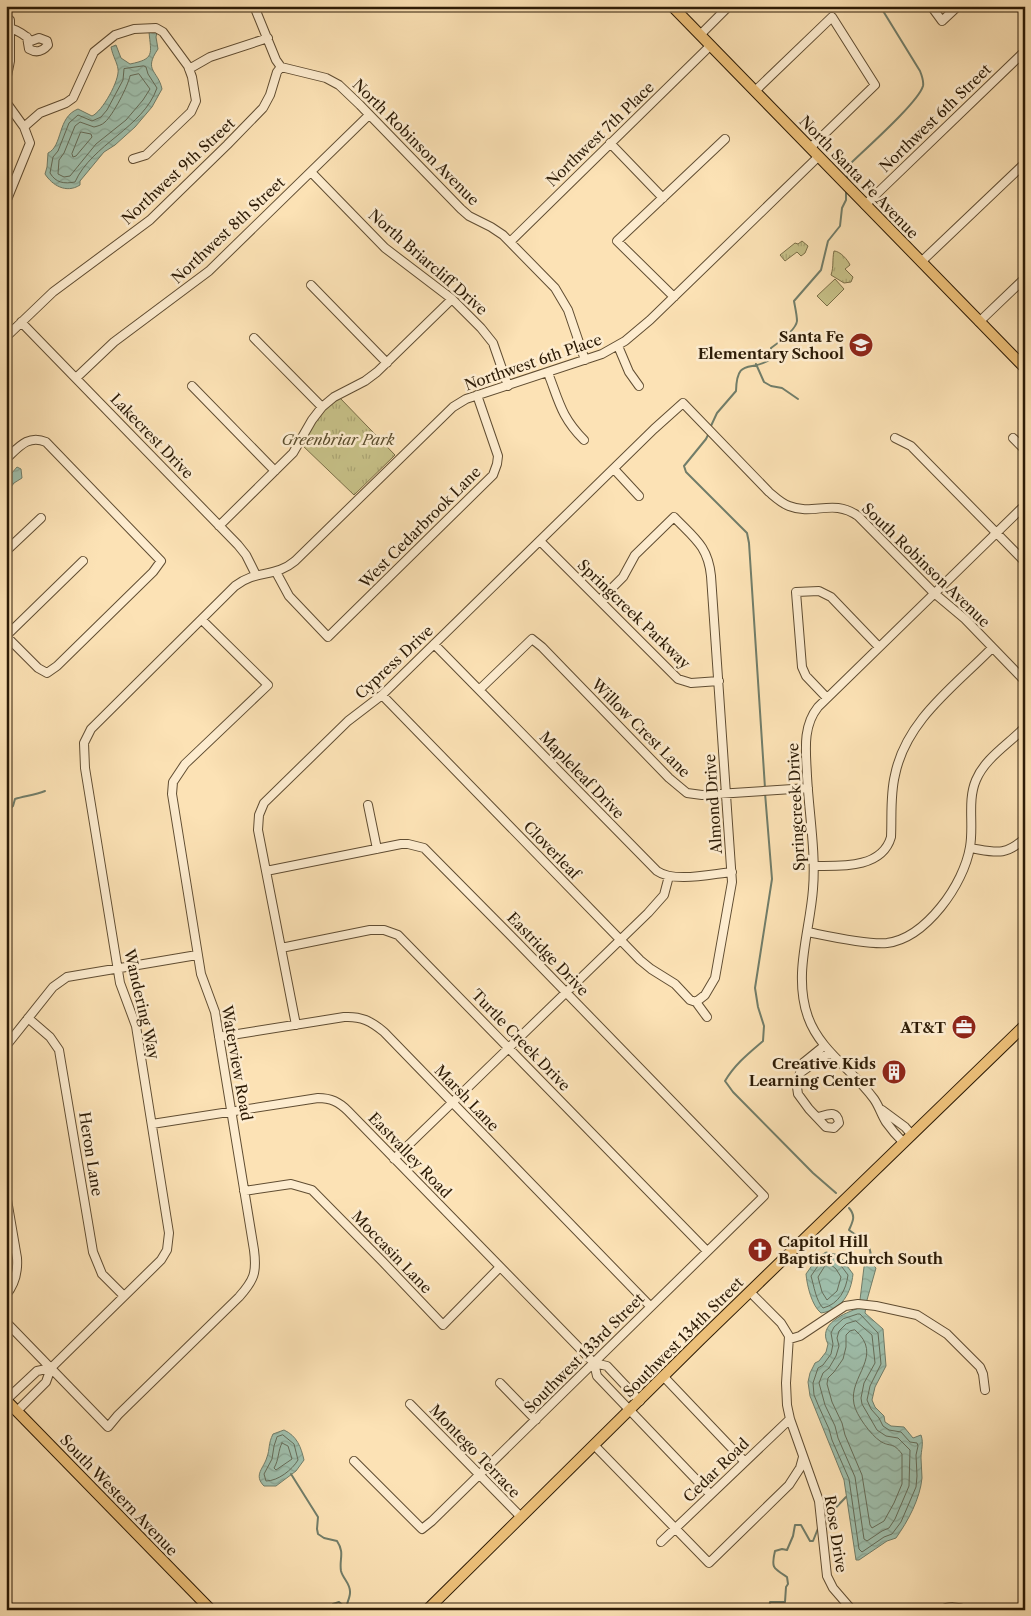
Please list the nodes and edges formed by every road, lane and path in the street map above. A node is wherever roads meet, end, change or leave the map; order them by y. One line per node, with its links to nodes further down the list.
1 (254, 6): 10 (street)
2 (672, 6): 8 (main road, North Santa Fe Avenue)
3 (729, 6): 8 (street)
4 (931, 6): 5 (street)
5 (958, 6)
6 (6, 17): 7 (street)
7 (10, 28): 9 (street); 13 (street)
8 (700, 34): 11 (main road, North Santa Fe Avenue)
9 (27, 38)
10 (268, 38): 14 (street); 15 (street)
11 (710, 46): 17 (main road, North Santa Fe Avenue); 22 (street, Northwest 7th Place)
12 (1025, 51): 30 (street, Northwest 6th Street)
13 (8, 67): 16 (street)
14 (281, 67): 19 (street, North Robinson Avenue); 37 (street, Northwest 9th Street)
15 (189, 69): 20 (street); 25 (street)
16 (6, 81)
17 (755, 91): 23 (main road, North Santa Fe Avenue); 23 (street)
18 (6, 102): 20 (street)
19 (369, 114): 27 (street, Northwest 8th Street); 31 (street, North Robinson Avenue)
20 (24, 127): 29 (street)
21 (724, 139): 28 (street)
22 (610, 143): 28 (street); 31 (street, Northwest 7th Place)
23 (810, 148): 24 (main road, North Santa Fe Avenue)
24 (818, 156): 30 (main road, North Santa Fe Avenue); 35 (street, Northwest 6th Place)
25 (133, 159)
26 (1025, 163): 32 (street)
27 (311, 172): 36 (street, North Briarcliff Drive); 46 (street, Northwest 8th Street)
28 (663, 198): 35 (street)
29 (6, 202)
30 (865, 205): 32 (main road, North Santa Fe Avenue)
31 (510, 242): 42 (street, North Robinson Avenue)
32 (922, 262): 38 (main road, North Santa Fe Avenue)
33 (1025, 278): 38 (street)
34 (312, 285): 43 (street)
35 (674, 297): 41 (street, Northwest 6th Place)
36 (452, 299): 43 (street); 48 (street, North Briarcliff Drive)
37 (21, 322): 39 (street, Northwest 9th Street); 46 (street, Lakecrest Drive)
38 (980, 322): 44 (main road, North Santa Fe Avenue)
39 (6, 337)
40 (254, 338): 52 (street)
41 (618, 346): 42 (street, Northwest 6th Place); 49 (street)
42 (585, 360): 45 (street, Northwest 6th Place)
43 (387, 363): 52 (street)
44 (1025, 368)
45 (548, 373): 48 (street, Northwest 6th Place); 55 (street)
46 (76, 378): 63 (street, Lakecrest Drive)
47 (192, 386): 59 (street)
48 (508, 386): 50 (street, Northwest 6th Place)
49 (639, 386)
50 (477, 395): 69 (street, Northwest 6th Place); 69 (street, West Cedarbrook Lane)
51 (683, 403): 58 (street, Cypress Drive); 71 (street, South Robinson Avenue)
52 (322, 407): 59 (street)
53 (895, 438): 64 (street)
54 (1013, 438): 56 (street)
55 (584, 440)
56 (1025, 450)
57 (6, 460): 75 (street)
58 (614, 469): 60 (street); 65 (street, Cypress Drive)
59 (275, 471): 63 (street)
60 (640, 496)
61 (1025, 506): 64 (street, Springcreek Drive)
62 (41, 518): 66 (street)
63 (219, 526): 70 (street, Lakecrest Drive)
64 (996, 533): 68 (street); 71 (street, Springcreek Drive)
65 (540, 541): 73 (street, Springcreek Parkway); 76 (street, Cypress Drive)
66 (6, 551)
67 (83, 561): 75 (street)
68 (1025, 562)
69 (276, 572): 70 (street, Northwest 6th Place)
70 (256, 574): 72 (street, Northwest 6th Place)
71 (934, 593): 77 (street, Springcreek Drive); 78 (street, South Robinson Avenue)
72 (226, 596): 74 (street, Wandering Way)
73 (600, 600): 79 (street, Springcreek Parkway); 79 (street, Almond Drive)
74 (202, 620): 98 (street, Waterview Road); 99 (street, Wandering Way)
75 (6, 636)
76 (434, 644): 81 (street, Mapleleaf Drive); 82 (street, Cypress Drive)
77 (879, 647): 83 (street, Springcreek Drive); 83 (street)
78 (992, 648): 80 (street, South Robinson Avenue); 91 (street)
79 (719, 681): 86 (street, Almond Drive)
80 (1025, 681)
81 (480, 689): 86 (street, Willow Crest Lane); 94 (street, Mapleleaf Drive)
82 (382, 695): 92 (street, Cypress Drive); 96 (street, Cloverleaf)
83 (827, 698): 85 (street, Springcreek Drive)
84 (1025, 727): 90 (street)
85 (808, 788): 86 (street, Willow Crest Lane); 91 (street, Springcreek Drive)
86 (726, 794): 93 (street, Almond Drive)
87 (368, 805): 89 (street)
88 (1025, 838): 90 (street)
89 (377, 848): 92 (street, Eastridge Drive); 100 (street, Eastridge Drive)
90 (970, 848): 95 (street)
91 (814, 866): 95 (street, Springcreek Drive)
92 (266, 871): 97 (street, Cypress Drive)
93 (732, 872): 94 (street); 101 (street, Almond Drive)
94 (669, 876): 96 (street)
95 (808, 932): 109 (street, Springcreek Drive)
96 (620, 939): 100 (street); 101 (street, Cloverleaf)
97 (281, 948): 104 (street, Cypress Drive); 108 (street, Turtle Creek Drive)
98 (197, 955): 99 (street); 106 (street, Waterview Road)
99 (118, 968): 103 (street); 114 (street, Wandering Way)
100 (566, 992): 108 (street); 120 (street, Eastridge Drive)
101 (696, 1002): 102 (street, Cloverleaf)
102 (707, 1017)
103 (28, 1018): 107 (street); 125 (street, Heron Lane)
104 (296, 1025): 106 (street, Marsh Lane); 110 (street, Marsh Lane)
105 (1025, 1025): 115 (main road, Southwest 134th Street)
106 (219, 1037): 112 (street, Waterview Road)
107 (6, 1046)
108 (509, 1047): 110 (street); 121 (street, Turtle Creek Drive)
109 (827, 1049): 111 (street, Springcreek Drive); 113 (street)
110 (452, 1103): 117 (street); 126 (street, Marsh Lane)
111 (880, 1109): 115 (street, Springcreek Drive); 116 (street, Springcreek Drive)
112 (232, 1112): 114 (street, Eastvalley Road); 117 (street, Eastvalley Road); 118 (street, Waterview Road)
113 (818, 1117)
114 (152, 1124): 125 (street, Wandering Way)
115 (911, 1134): 116 (main road, Southwest 134th Street)
116 (903, 1142): 123 (main road, Southwest 134th Street)
117 (394, 1159): 122 (street, Eastvalley Road)
118 (244, 1191): 122 (street, Moccasin Lane); 130 (street, Waterview Road)
119 (6, 1194): 124 (street)
120 (764, 1196): 121 (street, Southwest 133rd Street)
121 (707, 1251): 126 (street, Southwest 133rd Street)
122 (500, 1267): 129 (street, Eastvalley Road)
123 (750, 1292): 128 (street); 131 (main road, Southwest 134th Street)
124 (6, 1295)
125 (124, 1296): 130 (street, Wandering Way)
126 (650, 1306): 129 (street, Southwest 133rd Street)
127 (6, 1322): 130 (street)
128 (790, 1339): 133 (street); 139 (street, Rose Drive)
129 (594, 1363): 135 (street, Eastvalley Road); 138 (street, Eastvalley Road); 140 (street, Southwest 133rd Street)
130 (51, 1368): 134 (street, Wandering Way); 137 (street, Wandering Way)
131 (664, 1376): 135 (main road, Southwest 134th Street); 144 (street)
132 (500, 1383): 140 (street)
133 (985, 1390)
134 (6, 1400): 137 (main road, South Western Avenue)
135 (640, 1401): 138 (main road, Southwest 134th Street)
136 (410, 1404): 145 (street, Montego Terrace)
137 (17, 1411): 150 (main road, South Western Avenue)
138 (630, 1411): 141 (main road, Southwest 134th Street); 146 (street, Eastvalley Road)
139 (790, 1418): 142 (street, Rose Drive); 144 (street, Cedar Road)
140 (536, 1420): 145 (street, Southwest 133rd Street)
141 (594, 1445): 147 (main road, Southwest 134th Street); 148 (street)
142 (803, 1457): 148 (street); 152 (street, Rose Drive)
143 (354, 1461): 145 (street, Southwest 133rd Street)
144 (744, 1461): 146 (street, Cedar Road)
145 (479, 1475): 147 (street, Montego Terrace)
146 (710, 1494): 148 (street, Cedar Road)
147 (521, 1517): 151 (main road, Southwest 134th Street)
148 (675, 1529): 149 (street, Cedar Road)
149 (661, 1542)
150 (211, 1610)
151 (427, 1610)
152 (852, 1610)
153 (942, 1610): 154 (street)
154 (966, 1610)

